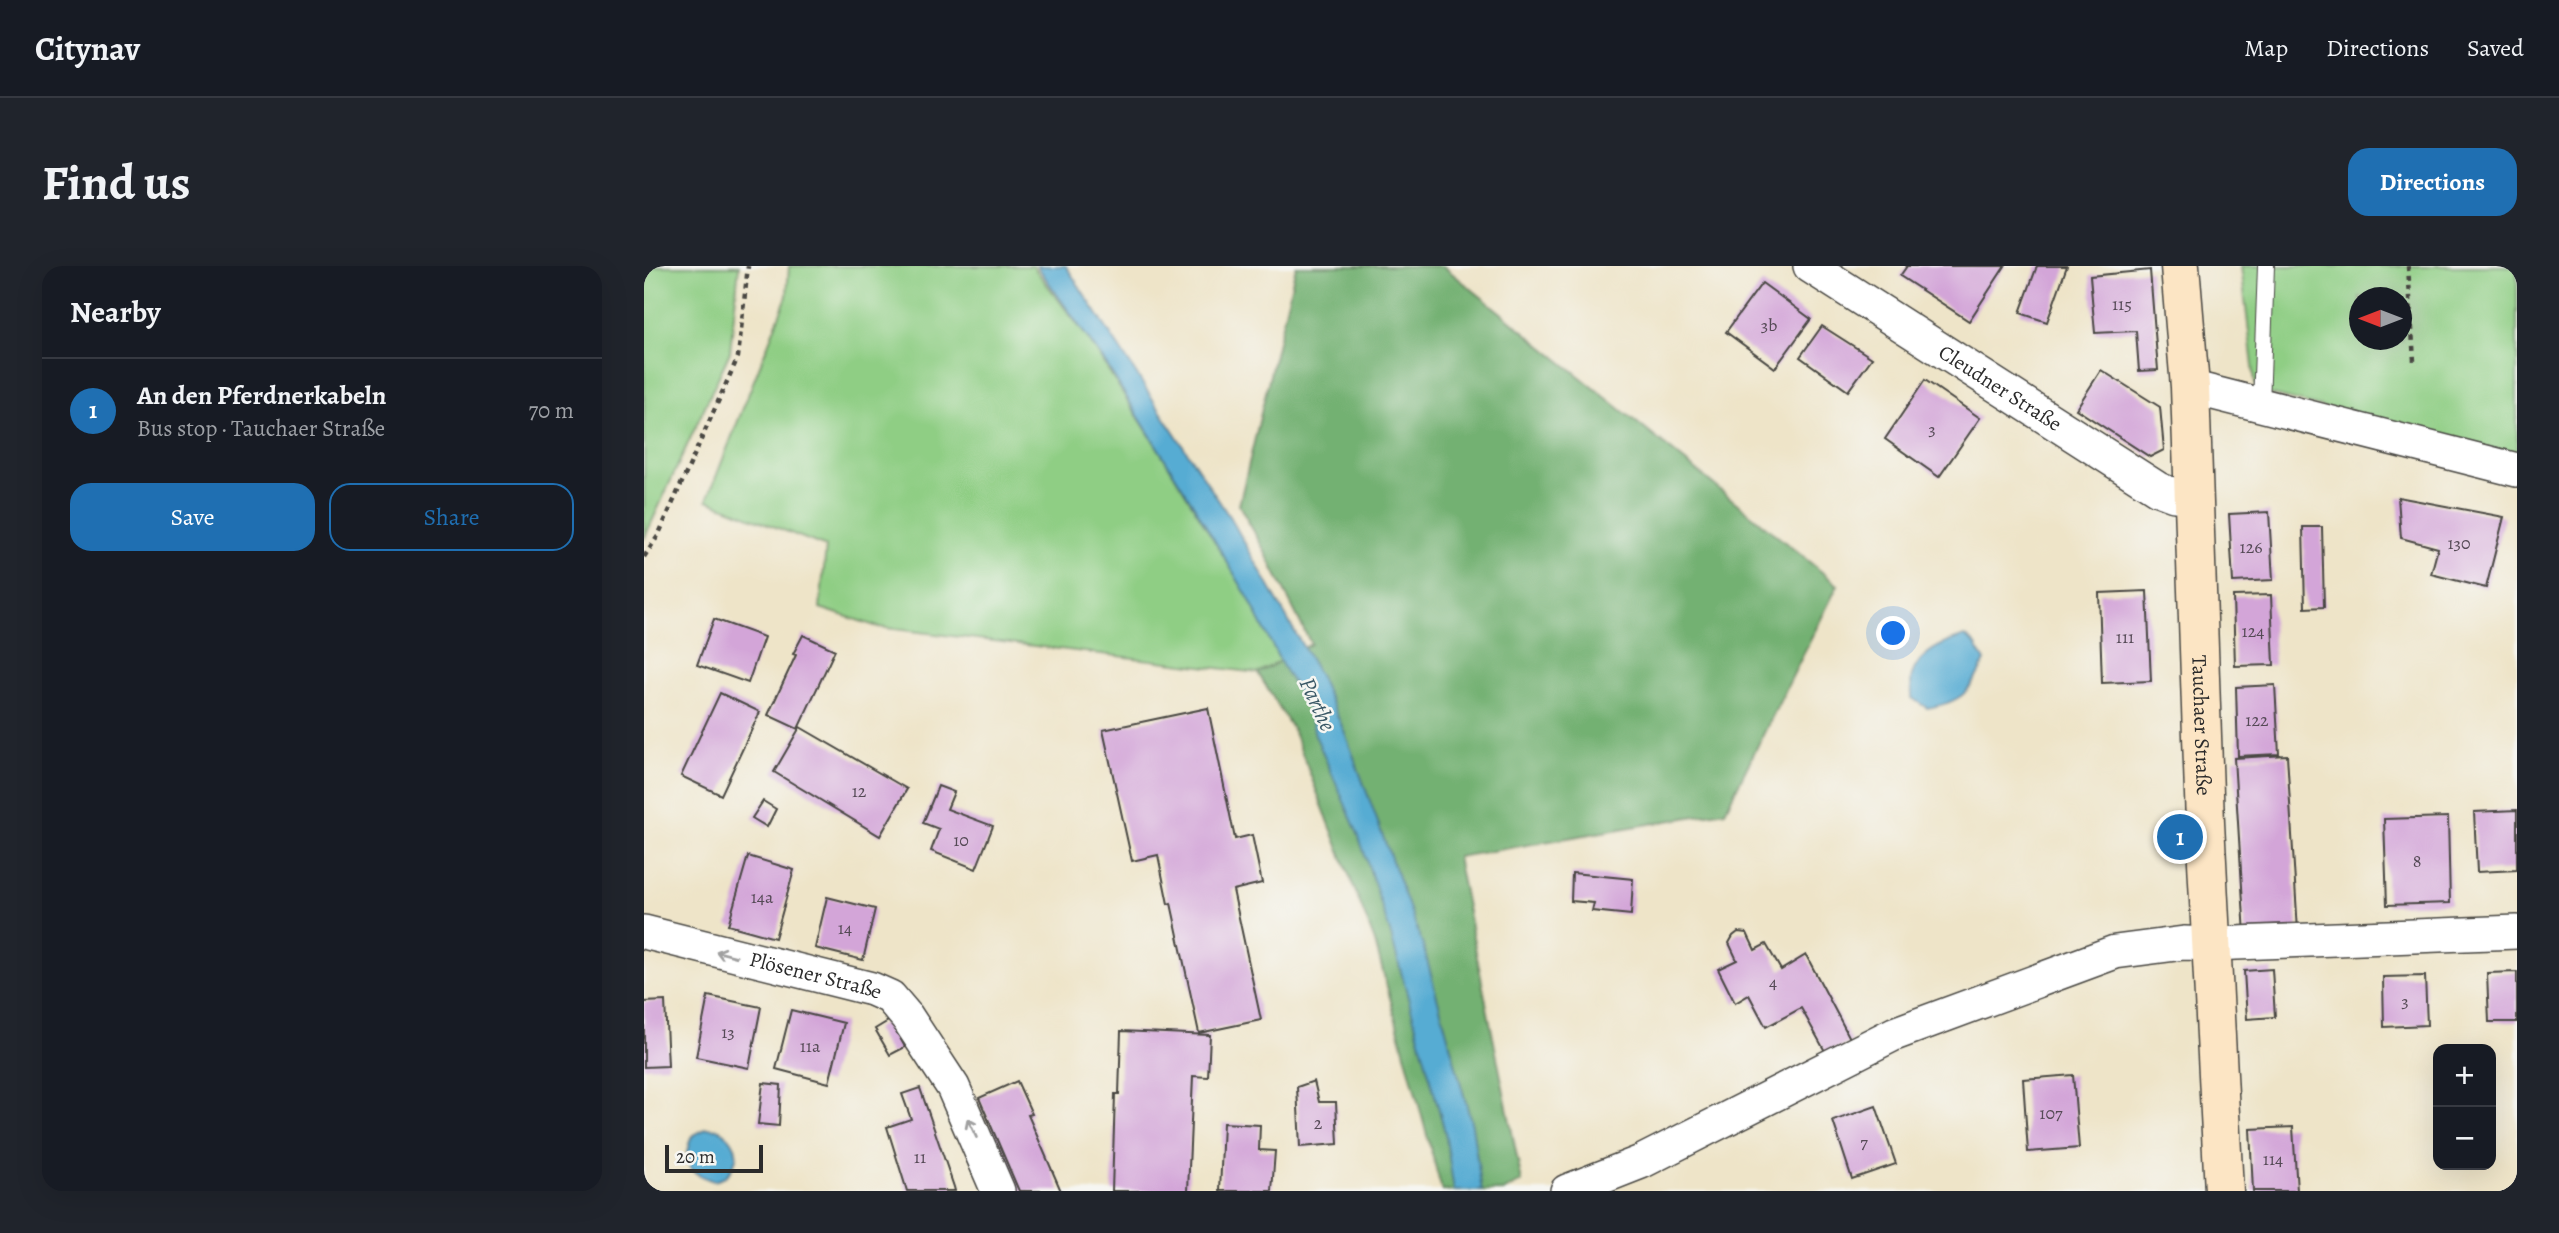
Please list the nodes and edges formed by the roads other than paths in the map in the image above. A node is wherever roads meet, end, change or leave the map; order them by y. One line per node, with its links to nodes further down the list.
1 (1810, 266): 7 (street, Cleudner Straße)
2 (2180, 266): 4 (main road, Tauchaer Straße)
3 (2266, 266): 5 (lane)
4 (2190, 387): 5 (street); 7 (main road, Tauchaer Straße)
5 (2261, 405): 6 (street)
6 (2517, 470)
7 (2195, 495): 10 (main road, Tauchaer Straße)
8 (644, 932): 11 (street, Plösener Straße, one-way to 8)
9 (2517, 932): 10 (street)
10 (2210, 944): 12 (street); 13 (main road, Tauchaer Straße)
11 (998, 1191)
12 (1567, 1191)
13 (2224, 1191)

